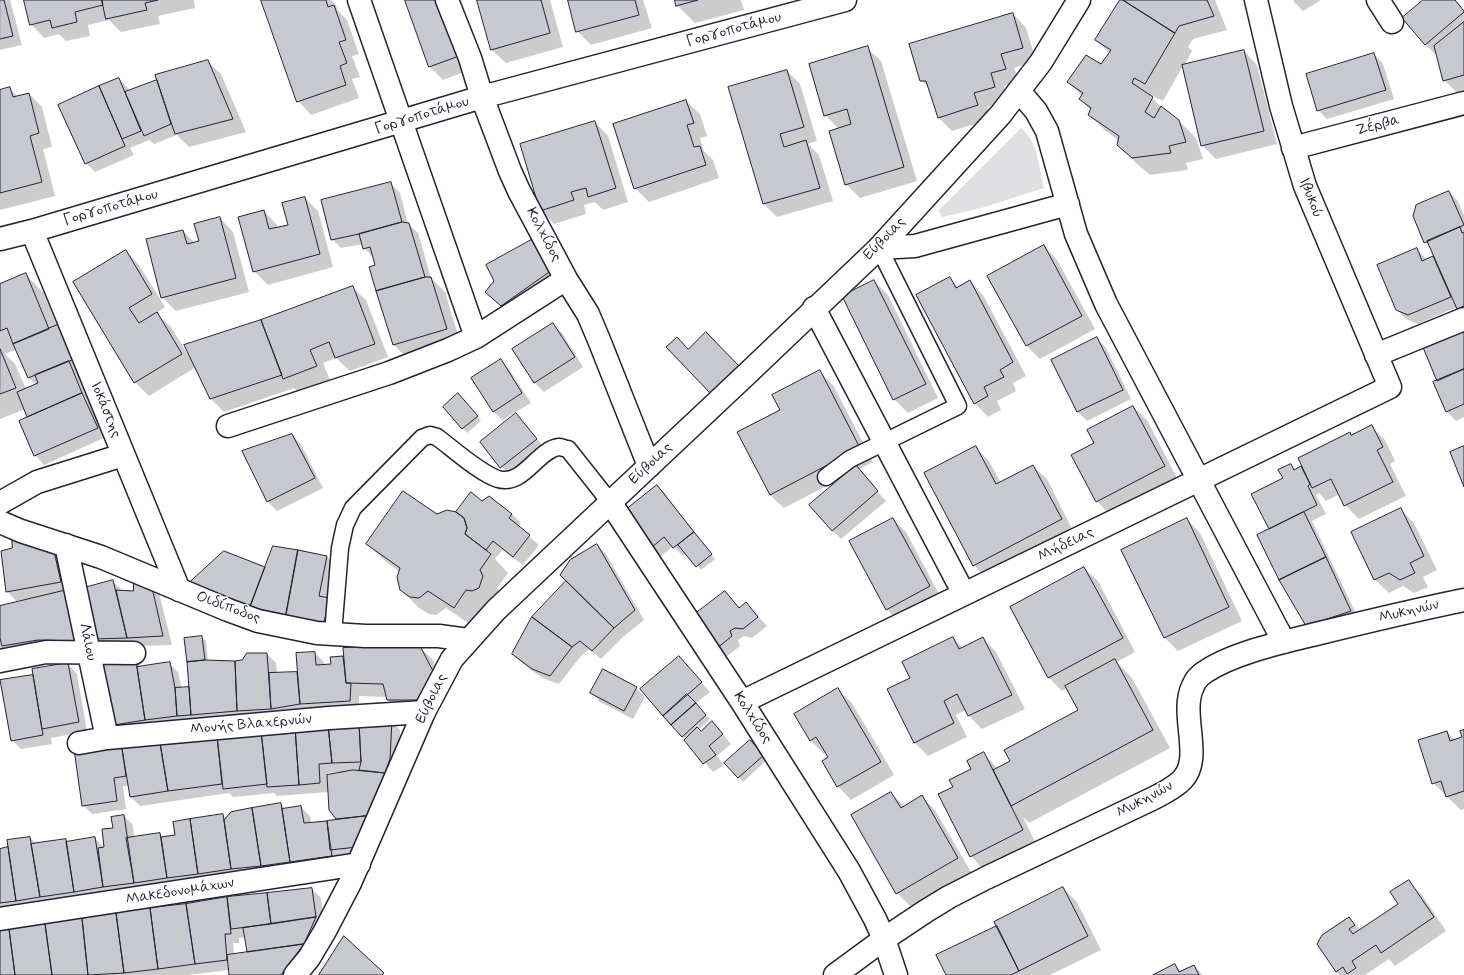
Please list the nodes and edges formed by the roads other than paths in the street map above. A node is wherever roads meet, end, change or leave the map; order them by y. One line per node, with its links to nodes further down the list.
1 (359, 0): 11 (street)
2 (448, 0): 9 (street, Κολχίδος)
3 (845, 0): 9 (street, Γοργοποτάμου)
4 (1079, 0): 8 (street, Εύβοιας)
5 (1256, 0): 12 (street, Ιβυκού)
6 (1378, 0): 7 (street)
7 (1392, 22)
8 (1019, 91): 13 (street); 16 (street, Εύβοιας)
9 (482, 97): 11 (street, Γοργοποτάμου); 17 (street, Κολχίδος)
10 (1464, 103): 12 (street, Ζέρβα)
11 (401, 122): 14 (street, Γοργοποτάμου); 20 (street)
12 (1293, 148): 21 (street, Ιβυκού)
13 (1068, 204): 16 (street); 28 (street)
14 (32, 231): 15 (street, Γοργοποτάμου); 25 (street, Ιοκάστης)
15 (0, 239)
16 (879, 248): 18 (street, Εύβοιας); 24 (lane)
17 (566, 279): 20 (street); 26 (street, Κολχίδος)
18 (814, 308): 24 (street); 26 (street, Εύβοιας)
19 (1464, 319): 21 (street)
20 (476, 337): 23 (street)
21 (1376, 355): 22 (street, Ιβυκού)
22 (1390, 386): 28 (street, Μήδειας)
23 (228, 426)
24 (885, 442): 27 (lane); 34 (street)
25 (123, 455): 30 (street); 33 (street, Ιοκάστης)
26 (649, 466): 29 (street, Εύβοιας)
27 (826, 477)
28 (1199, 480): 34 (street, Μήδειας); 38 (street)
29 (610, 502): 36 (lane); 37 (street, Εύβοιας); 42 (street, Κολχίδος)
30 (0, 503)
31 (0, 522): 32 (street, Οιδίποδος)
32 (66, 545): 33 (street, Οιδίποδος); 39 (street, Λάιου)
33 (179, 590): 36 (street, Οιδίποδος)
34 (964, 594): 42 (street, Μήδειας)
35 (1464, 600): 38 (street, Μυκηνών)
36 (333, 634): 37 (street, Οιδίποδος)
37 (468, 640): 43 (street, Εύβοιας)
38 (1284, 642): 48 (street, Μυκηνών)
39 (89, 652): 40 (street); 41 (street); 44 (street, Λάιου)
40 (134, 654)
41 (0, 661)
42 (742, 702): 48 (street, Κολχίδος)
43 (424, 712): 44 (street, Μονής Βλαχερνών); 46 (street, Εύβοιας)
44 (107, 738): 45 (street, Μονής Βλαχερνών)
45 (79, 743)
46 (359, 864): 47 (street, Μακεδονομάχων); 49 (street, Εύβοιας)
47 (0, 919)
48 (884, 939): 50 (street, Μυκηνών); 51 (street, Κολχίδος)
49 (301, 973)
50 (835, 975)
51 (896, 975)

